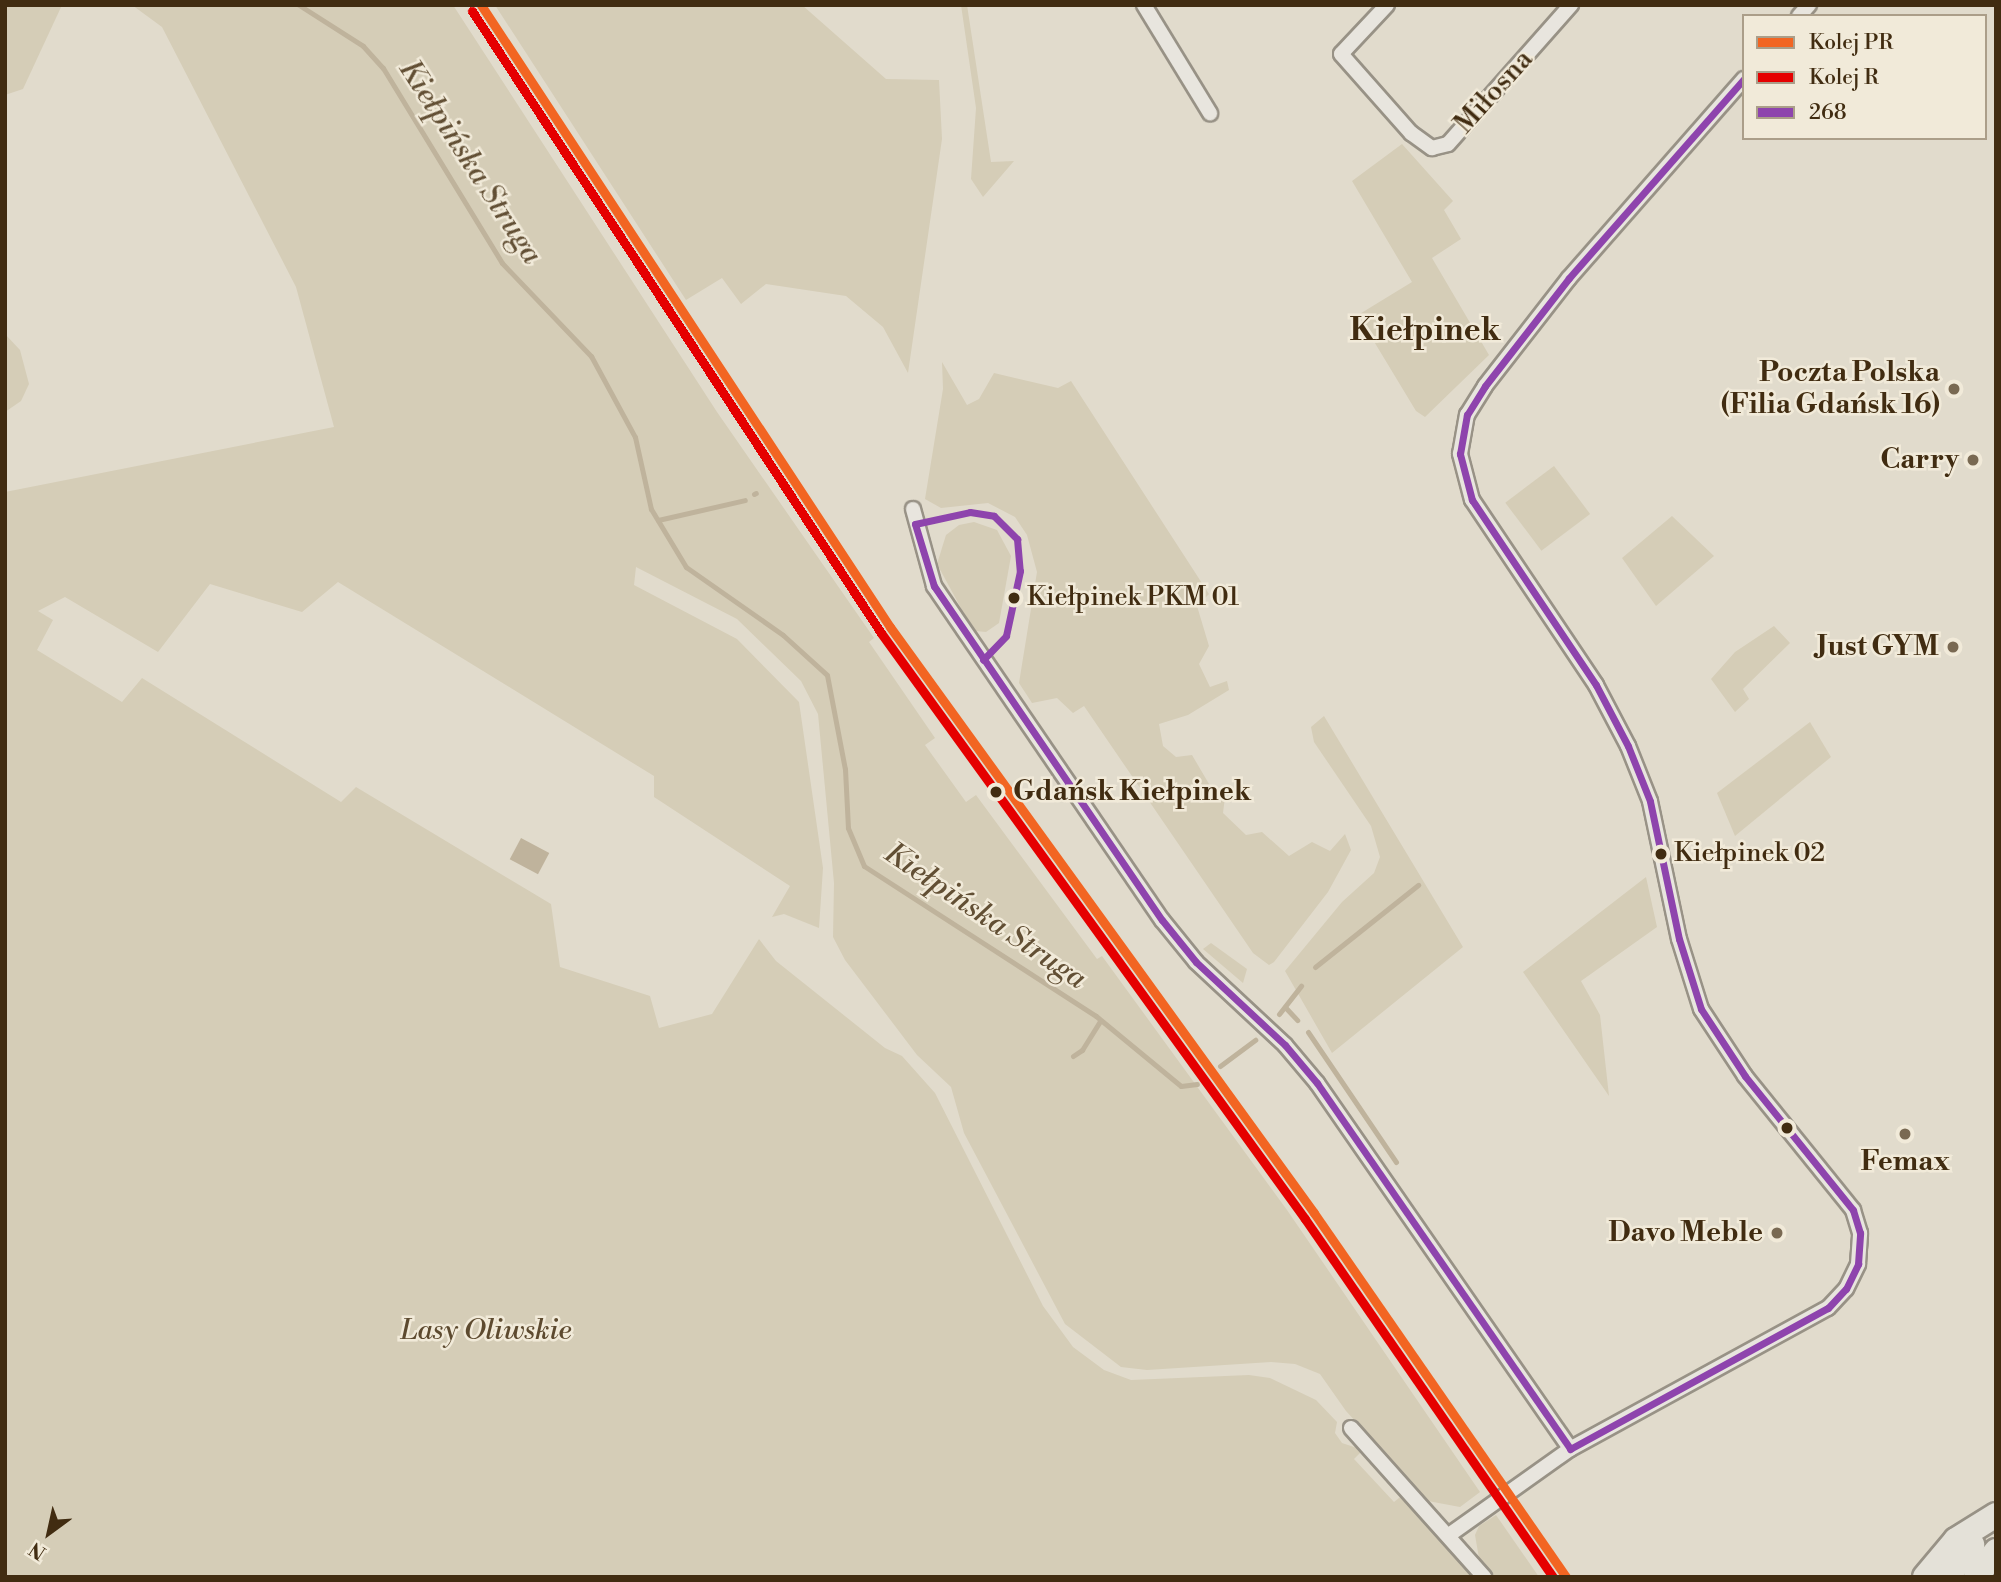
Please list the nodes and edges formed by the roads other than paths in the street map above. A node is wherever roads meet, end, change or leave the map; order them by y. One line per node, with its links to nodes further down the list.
1 (1387, 5): 2 (street, Miłosna)
2 (1571, 5)
3 (1149, 8): 5 (street)
4 (1742, 81): 8 (street)
5 (1210, 113)
6 (914, 517): 8 (street)
7 (1351, 1428): 11 (street)
8 (1570, 1449): 11 (street)
9 (1996, 1515): 14 (highway)
10 (1996, 1524): 15 (highway)
11 (1449, 1535): 13 (street)
12 (1996, 1552): 16 (highway)
13 (1484, 1577)
14 (1925, 1577)
15 (1947, 1577)
16 (1976, 1577)

